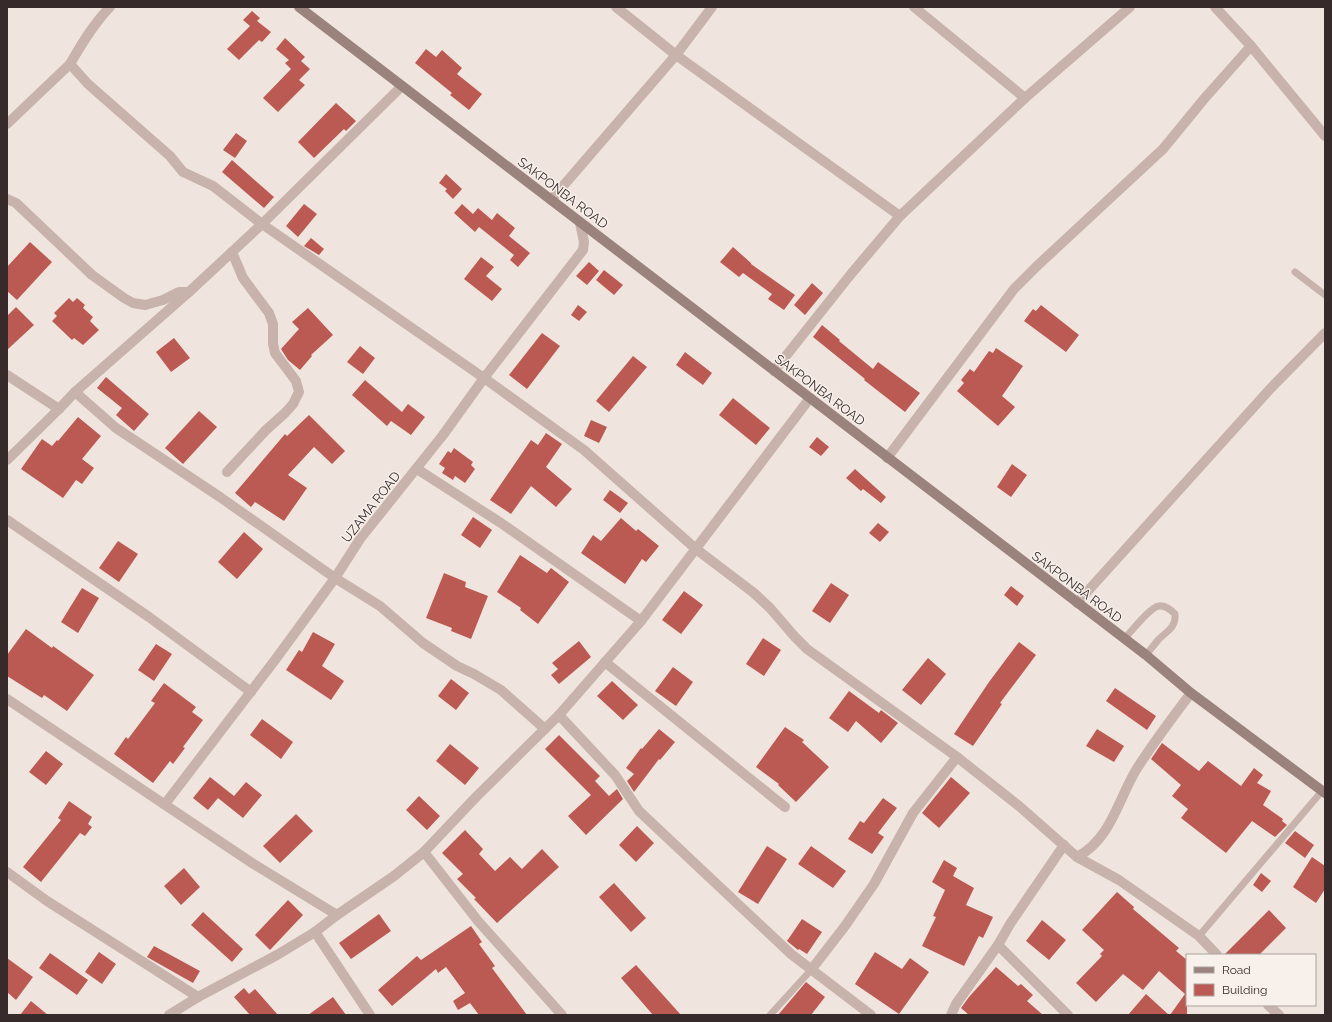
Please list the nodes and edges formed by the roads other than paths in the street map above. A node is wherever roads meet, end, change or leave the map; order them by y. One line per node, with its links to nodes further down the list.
1 (110, 7): 10 (street)
2 (299, 7): 11 (main road, SAKPONBA ROAD)
3 (616, 7): 9 (street)
4 (712, 7): 9 (street)
5 (914, 7): 12 (street)
6 (1130, 7): 12 (street)
7 (1215, 7): 8 (street)
8 (1251, 46): 14 (street); 31 (street)
9 (676, 55): 16 (street); 17 (street)
10 (70, 64): 13 (street); 19 (street)
11 (402, 86): 16 (main road, SAKPONBA ROAD); 19 (street)
12 (1024, 98): 17 (street)
13 (7, 124)
14 (1325, 136)
15 (7, 199): 22 (street)
16 (551, 200): 18 (main road, SAKPONBA ROAD)
17 (900, 216): 25 (street)
18 (580, 223): 25 (main road, SAKPONBA ROAD); 27 (street, UZAMA ROAD)
19 (262, 224): 20 (street); 27 (street)
20 (232, 252): 22 (street); 34 (street)
21 (1295, 272): 23 (lane)
22 (189, 292): 28 (street)
23 (1325, 295)
24 (1325, 332): 38 (street)
25 (774, 371): 29 (main road, SAKPONBA ROAD)
26 (7, 376): 30 (street)
27 (484, 378): 33 (street, UZAMA ROAD); 36 (street)
28 (75, 392): 30 (street); 37 (street)
29 (810, 398): 31 (main road, SAKPONBA ROAD); 36 (street)
30 (60, 409): 32 (street)
31 (887, 458): 38 (main road, SAKPONBA ROAD)
32 (7, 460)
33 (417, 469): 37 (street, UZAMA ROAD); 39 (street)
34 (228, 472)
35 (7, 520): 43 (street)
36 (696, 549): 39 (street); 48 (street)
37 (335, 578): 43 (street, UZAMA ROAD); 47 (street)
38 (1077, 603): 40 (main road, SAKPONBA ROAD)
39 (641, 621): 42 (street)
40 (1124, 639): 41 (main road, SAKPONBA ROAD); 41 (lane)
41 (1146, 655): 44 (main road, SAKPONBA ROAD)
42 (605, 662): 46 (street); 51 (street)
43 (251, 692): 50 (street, UZAMA ROAD)
44 (1191, 693): 49 (main road, SAKPONBA ROAD); 54 (street)
45 (7, 699): 50 (street)
46 (559, 715): 47 (street); 61 (street)
47 (545, 729): 53 (street)
48 (957, 757): 52 (street); 61 (street)
49 (1324, 792): 58 (lane)
50 (165, 804): 56 (street)
51 (785, 807)
52 (1064, 845): 54 (street); 59 (street)
53 (424, 852): 56 (street); 66 (street)
54 (1077, 857): 58 (street)
55 (7, 872): 62 (street)
56 (337, 915): 57 (street)
57 (315, 932): 62 (street); 65 (street)
58 (1198, 936): 60 (street)
59 (998, 945): 69 (street); 70 (street)
60 (1216, 954)
61 (811, 970): 67 (lane); 68 (street)
62 (198, 997): 64 (street)
63 (1269, 1006): 71 (street)
64 (169, 1015)
65 (370, 1015)
66 (562, 1015)
67 (770, 1015)
68 (871, 1015)
69 (950, 1015)
70 (1068, 1015)
71 (1279, 1015)

